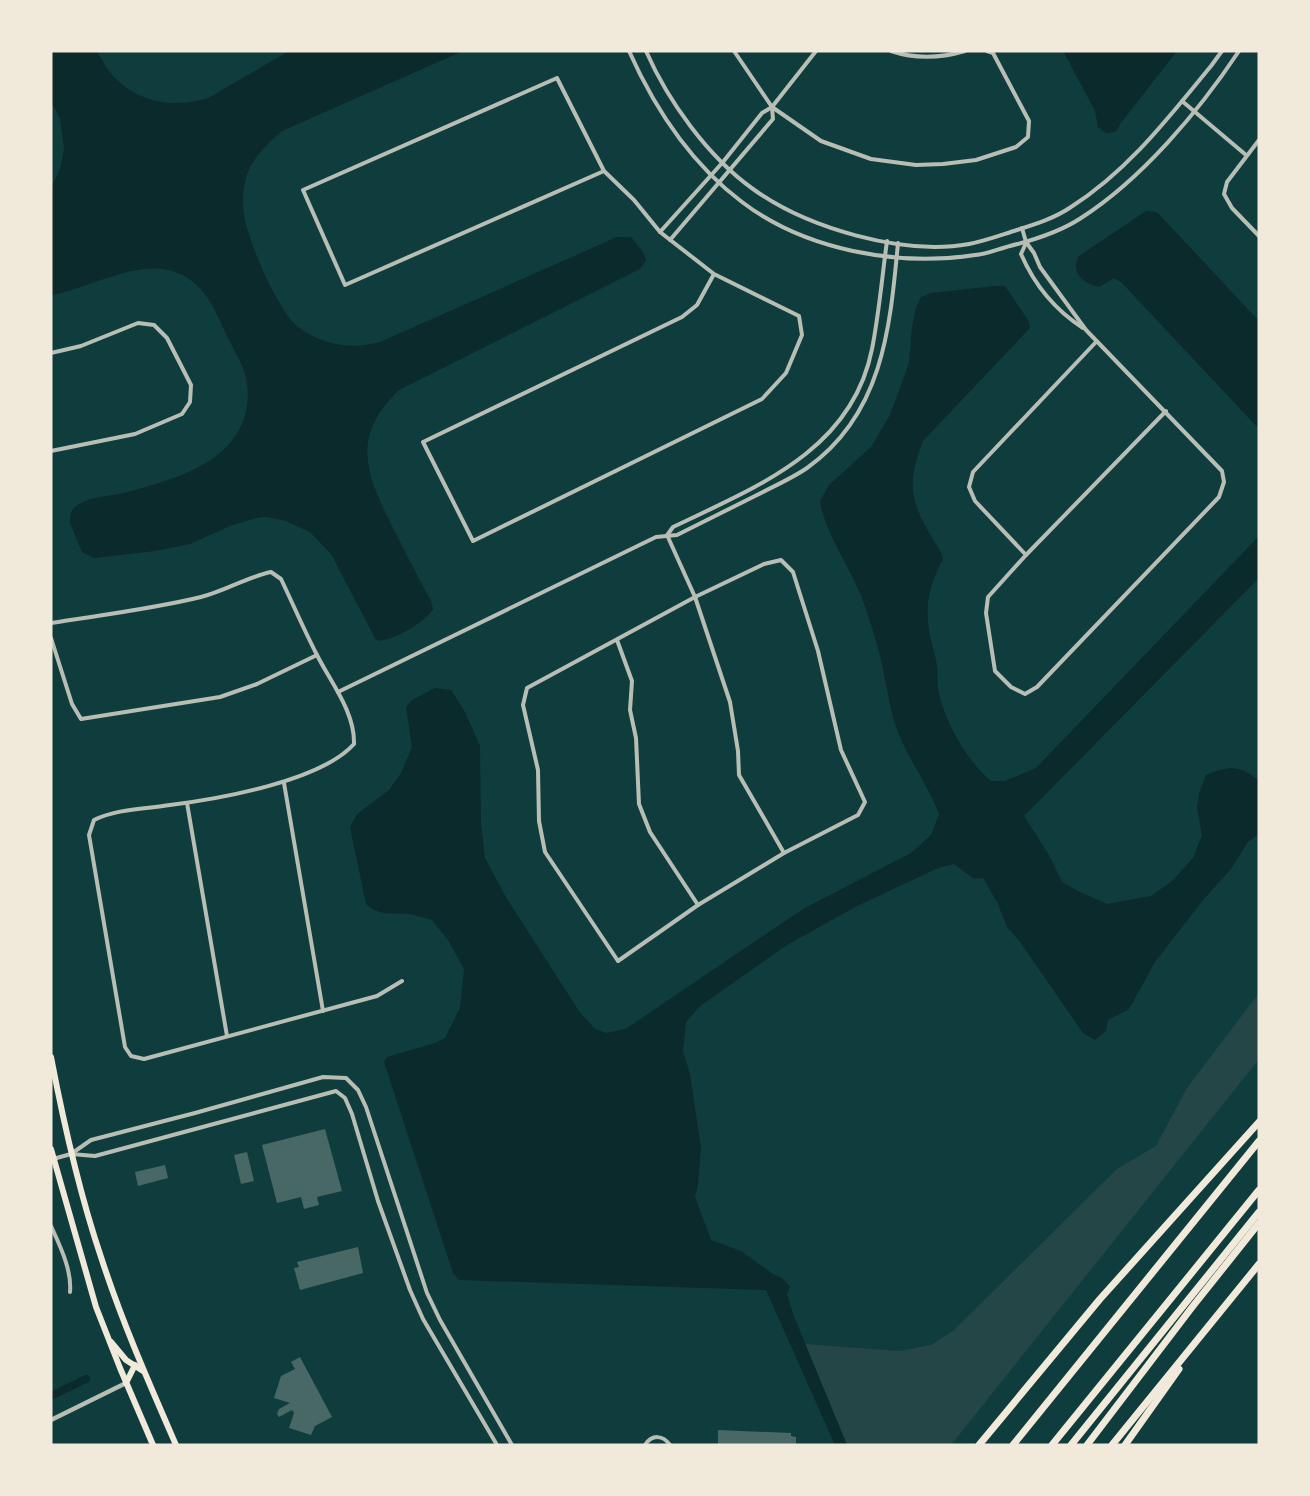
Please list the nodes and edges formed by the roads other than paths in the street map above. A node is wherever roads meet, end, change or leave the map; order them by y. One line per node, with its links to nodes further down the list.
1 (629, 51): 18 (street)
2 (646, 51): 15 (street)
3 (734, 51): 11 (street)
4 (816, 51): 11 (street)
5 (891, 51): 6 (street)
6 (965, 51)
7 (987, 51): 11 (street)
8 (1222, 51): 10 (street)
9 (1239, 51): 12 (street)
10 (1182, 101): 12 (street); 20 (street)
11 (772, 107): 15 (street); 16 (street)
12 (1193, 111): 14 (street); 25 (street)
13 (1259, 140): 14 (street)
14 (1246, 155): 22 (street)
15 (723, 162): 16 (street); 18 (street)
16 (731, 170): 19 (street); 24 (street)
17 (604, 171): 17 (street); 21 (street)
18 (711, 175): 19 (street); 21 (street)
19 (720, 183): 23 (street); 27 (street)
20 (1022, 228): 25 (street); 26 (street)
21 (660, 232): 23 (street)
22 (1259, 236)
23 (670, 240): 29 (street)
24 (887, 241): 26 (street); 27 (street)
25 (1026, 242): 28 (street); 30 (street); 30 (street)
26 (898, 243): 28 (street)
27 (885, 256): 28 (street); 35 (street)
28 (896, 257): 35 (street)
29 (714, 274): 29 (street)
30 (1086, 330): 31 (street)
31 (1096, 342): 33 (street); 36 (street)
32 (51, 353): 34 (street)
33 (1166, 411): 36 (street); 36 (street)
34 (51, 451)
35 (667, 535): 37 (street); 42 (street)
36 (1026, 555)
37 (695, 597): 40 (street); 45 (street); 45 (street)
38 (51, 623): 41 (street)
39 (51, 638): 41 (street)
40 (617, 640): 46 (street); 46 (street)
41 (317, 655): 42 (street)
42 (338, 692): 43 (street)
43 (284, 783): 44 (street); 48 (street)
44 (187, 803): 49 (street); 49 (street)
45 (784, 853): 46 (street)
46 (698, 905)
47 (402, 981): 48 (street)
48 (322, 1011): 49 (street)
49 (227, 1036)
50 (51, 1057): 54 (main road)
51 (1259, 1122): 75 (highway)
52 (1259, 1141): 76 (highway)
53 (51, 1149): 55 (main road)
54 (71, 1154): 55 (street); 64 (main road); 71 (street); 72 (street)
55 (54, 1159): 63 (main road)
56 (1259, 1190): 77 (highway)
57 (1259, 1212): 78 (highway)
58 (1259, 1222): 79 (highway)
59 (51, 1226): 61 (street)
60 (1259, 1264): 62 (highway)
61 (70, 1292)
62 (1220, 1312): 80 (highway); 81 (highway)
63 (108, 1337): 65 (main road); 67 (main road)
64 (137, 1355): 65 (main road); 66 (main road)
65 (135, 1367): 66 (main road); 67 (main road)
66 (144, 1371): 70 (main road)
67 (126, 1383): 68 (street); 69 (main road)
68 (51, 1420)
69 (153, 1445)
70 (177, 1445)
71 (497, 1445)
72 (512, 1445)
73 (645, 1445): 74 (street)
74 (670, 1445)
75 (980, 1445)
76 (1013, 1445)
77 (1052, 1445)
78 (1071, 1445)
79 (1087, 1445)
80 (1112, 1445)
81 (1125, 1445)

